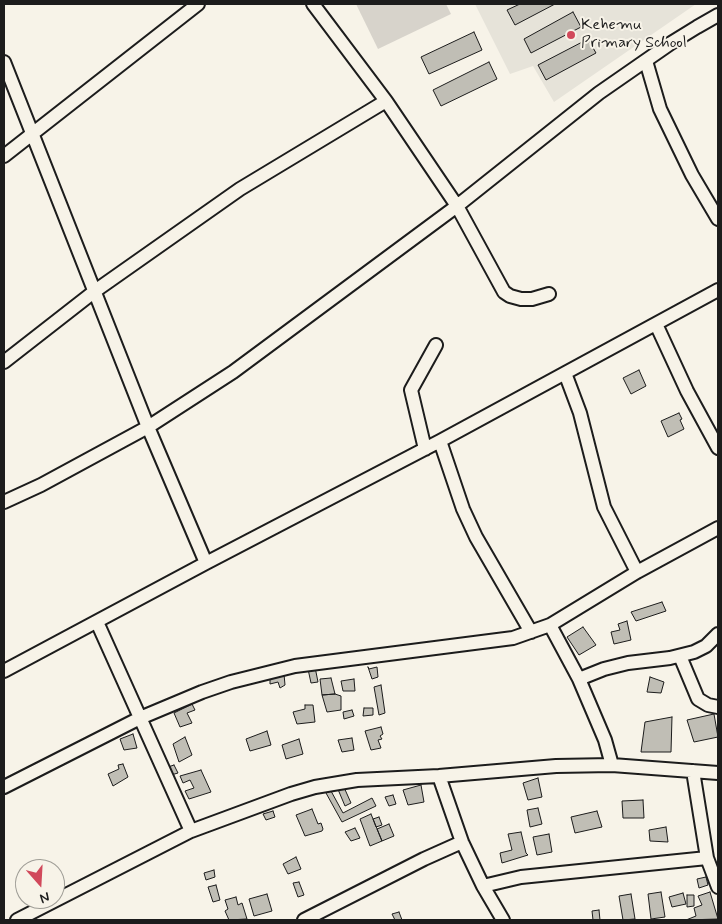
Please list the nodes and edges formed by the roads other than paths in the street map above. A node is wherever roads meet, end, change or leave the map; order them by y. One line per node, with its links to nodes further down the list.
1 (198, 4): 7 (street)
2 (314, 4): 6 (street)
3 (718, 15): 4 (street)
4 (646, 61): 9 (street); 10 (street)
5 (4, 62): 7 (street)
6 (386, 101): 9 (street); 12 (street)
7 (33, 134): 8 (street); 12 (street)
8 (4, 156)
9 (457, 206): 13 (street); 18 (street)
10 (718, 220)
11 (718, 290): 14 (street)
12 (95, 291): 16 (street); 18 (street)
13 (549, 294)
14 (656, 324): 17 (street); 20 (street)
15 (436, 345): 21 (street)
16 (4, 362)
17 (565, 373): 19 (street); 25 (street)
18 (148, 427): 22 (street); 24 (street)
19 (440, 441): 21 (street); 28 (street)
20 (718, 448)
21 (425, 449): 24 (street)
22 (4, 502)
23 (718, 528): 25 (street)
24 (206, 563): 26 (street)
25 (637, 572): 27 (street)
26 (97, 622): 31 (street); 34 (street)
27 (550, 624): 28 (street); 32 (street)
28 (531, 632): 34 (street)
29 (718, 634): 30 (street)
30 (680, 656): 32 (street); 33 (street)
31 (4, 671)
32 (579, 679): 35 (street)
33 (718, 707)
34 (140, 718): 39 (street); 40 (street)
35 (612, 765): 36 (street); 38 (street)
36 (693, 771): 37 (street); 42 (street)
37 (718, 773)
38 (439, 776): 40 (street); 41 (street)
39 (4, 787)
40 (191, 831): 45 (street)
41 (462, 842): 43 (street); 46 (street)
42 (707, 858): 43 (street); 44 (street)
43 (483, 886): 47 (street)
44 (718, 887)
45 (17, 920)
46 (304, 920)
47 (503, 920)

